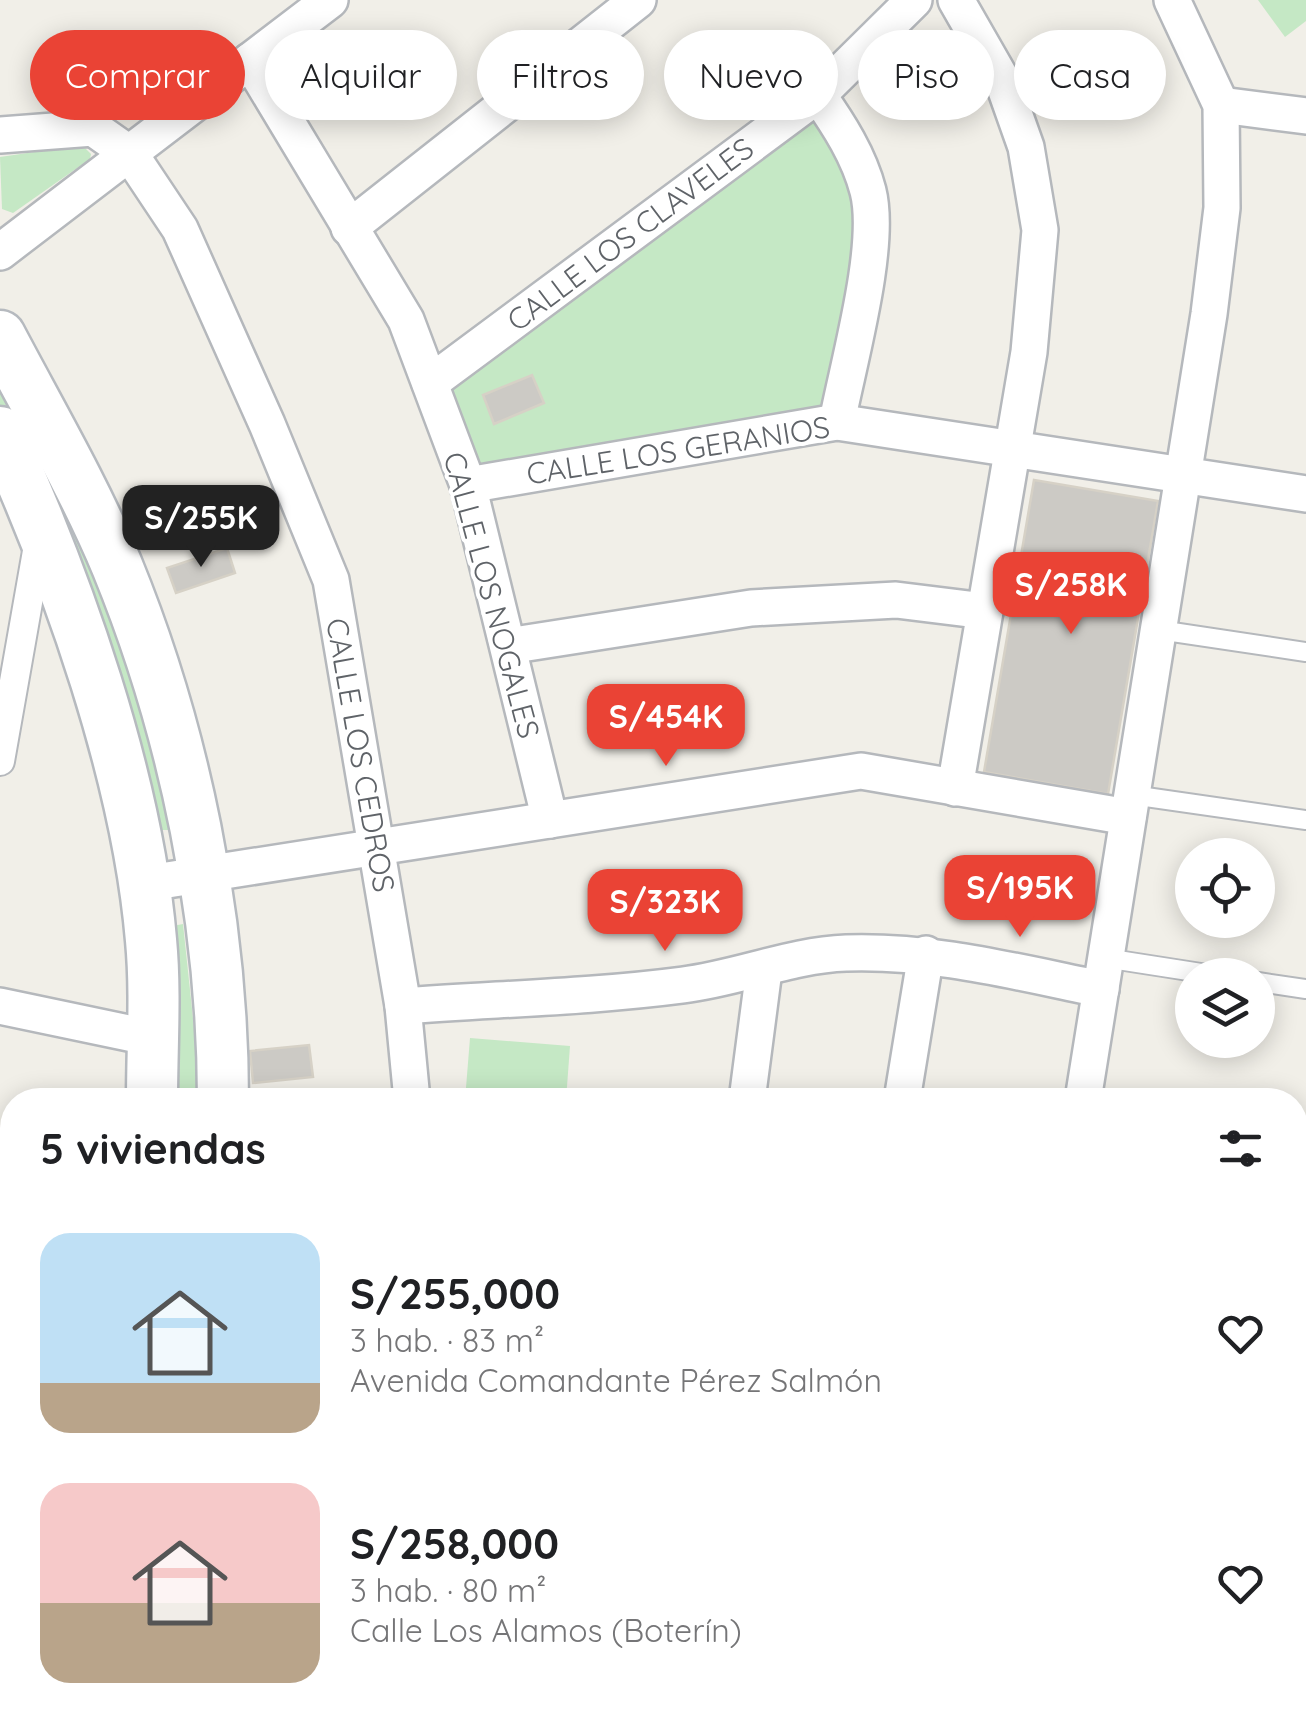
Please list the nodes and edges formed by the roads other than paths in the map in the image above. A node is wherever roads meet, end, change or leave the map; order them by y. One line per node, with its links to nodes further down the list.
1 (330, 0): 6 (street)
2 (638, 0): 14 (street)
3 (914, 0): 7 (street, CALLE LOS CLAVELES)
4 (956, 0): 20 (street)
5 (1172, 0): 8 (street)
6 (250, 61): 13 (street); 14 (street, CALLE LOS NOGALES)
7 (838, 76)
8 (1221, 105): 9 (street); 21 (street)
9 (1306, 116)
10 (786, 120): 17 (street, CALLE LOS CLAVELES)
11 (833, 120): 18 (street)
12 (0, 135): 13 (street)
13 (130, 154): 15 (street); 34 (street, CALLE LOS CEDROS)
14 (349, 228): 17 (street, CALLE LOS NOGALES)
15 (0, 252)
16 (0, 336): 35 (main road)
17 (430, 383): 22 (street, CALLE LOS NOGALES)
18 (837, 422): 20 (street, CALLE LOS GERANIOS); 22 (street, CALLE LOS GERANIOS)
19 (0, 432): 24 (main road)
20 (1013, 448): 21 (street, CALLE LOS GERANIOS); 25 (street)
21 (1184, 474): 23 (street, CALLE LOS GERANIOS); 26 (street)
22 (468, 485): 27 (street, CALLE LOS NOGALES)
23 (1306, 494)
24 (42, 524): 29 (street); 36 (main road)
25 (985, 612): 27 (street); 30 (street)
26 (1160, 630): 28 (lane); 31 (street)
27 (508, 646): 32 (street, CALLE LOS NOGALES)
28 (1306, 652)
29 (0, 761)
30 (955, 788): 31 (street); 32 (street)
31 (1130, 806): 33 (lane); 39 (street)
32 (550, 820): 34 (street)
33 (1306, 820)
34 (377, 846): 35 (street); 44 (street, CALLE LOS CEDROS)
35 (202, 874): 36 (street); 47 (main road)
36 (142, 884): 45 (main road)
37 (926, 954): 38 (street); 39 (street); 50 (street)
38 (764, 970): 44 (street); 49 (street)
39 (1103, 974): 40 (lane); 51 (street)
40 (1175, 975)
41 (1275, 984): 42 (lane)
42 (1306, 989)
43 (0, 1006): 45 (street)
44 (403, 1006): 48 (street, CALLE LOS CEDROS)
45 (152, 1038): 46 (main road)
46 (152, 1088)
47 (223, 1088)
48 (411, 1088)
49 (749, 1088)
50 (904, 1088)
51 (1085, 1088)

